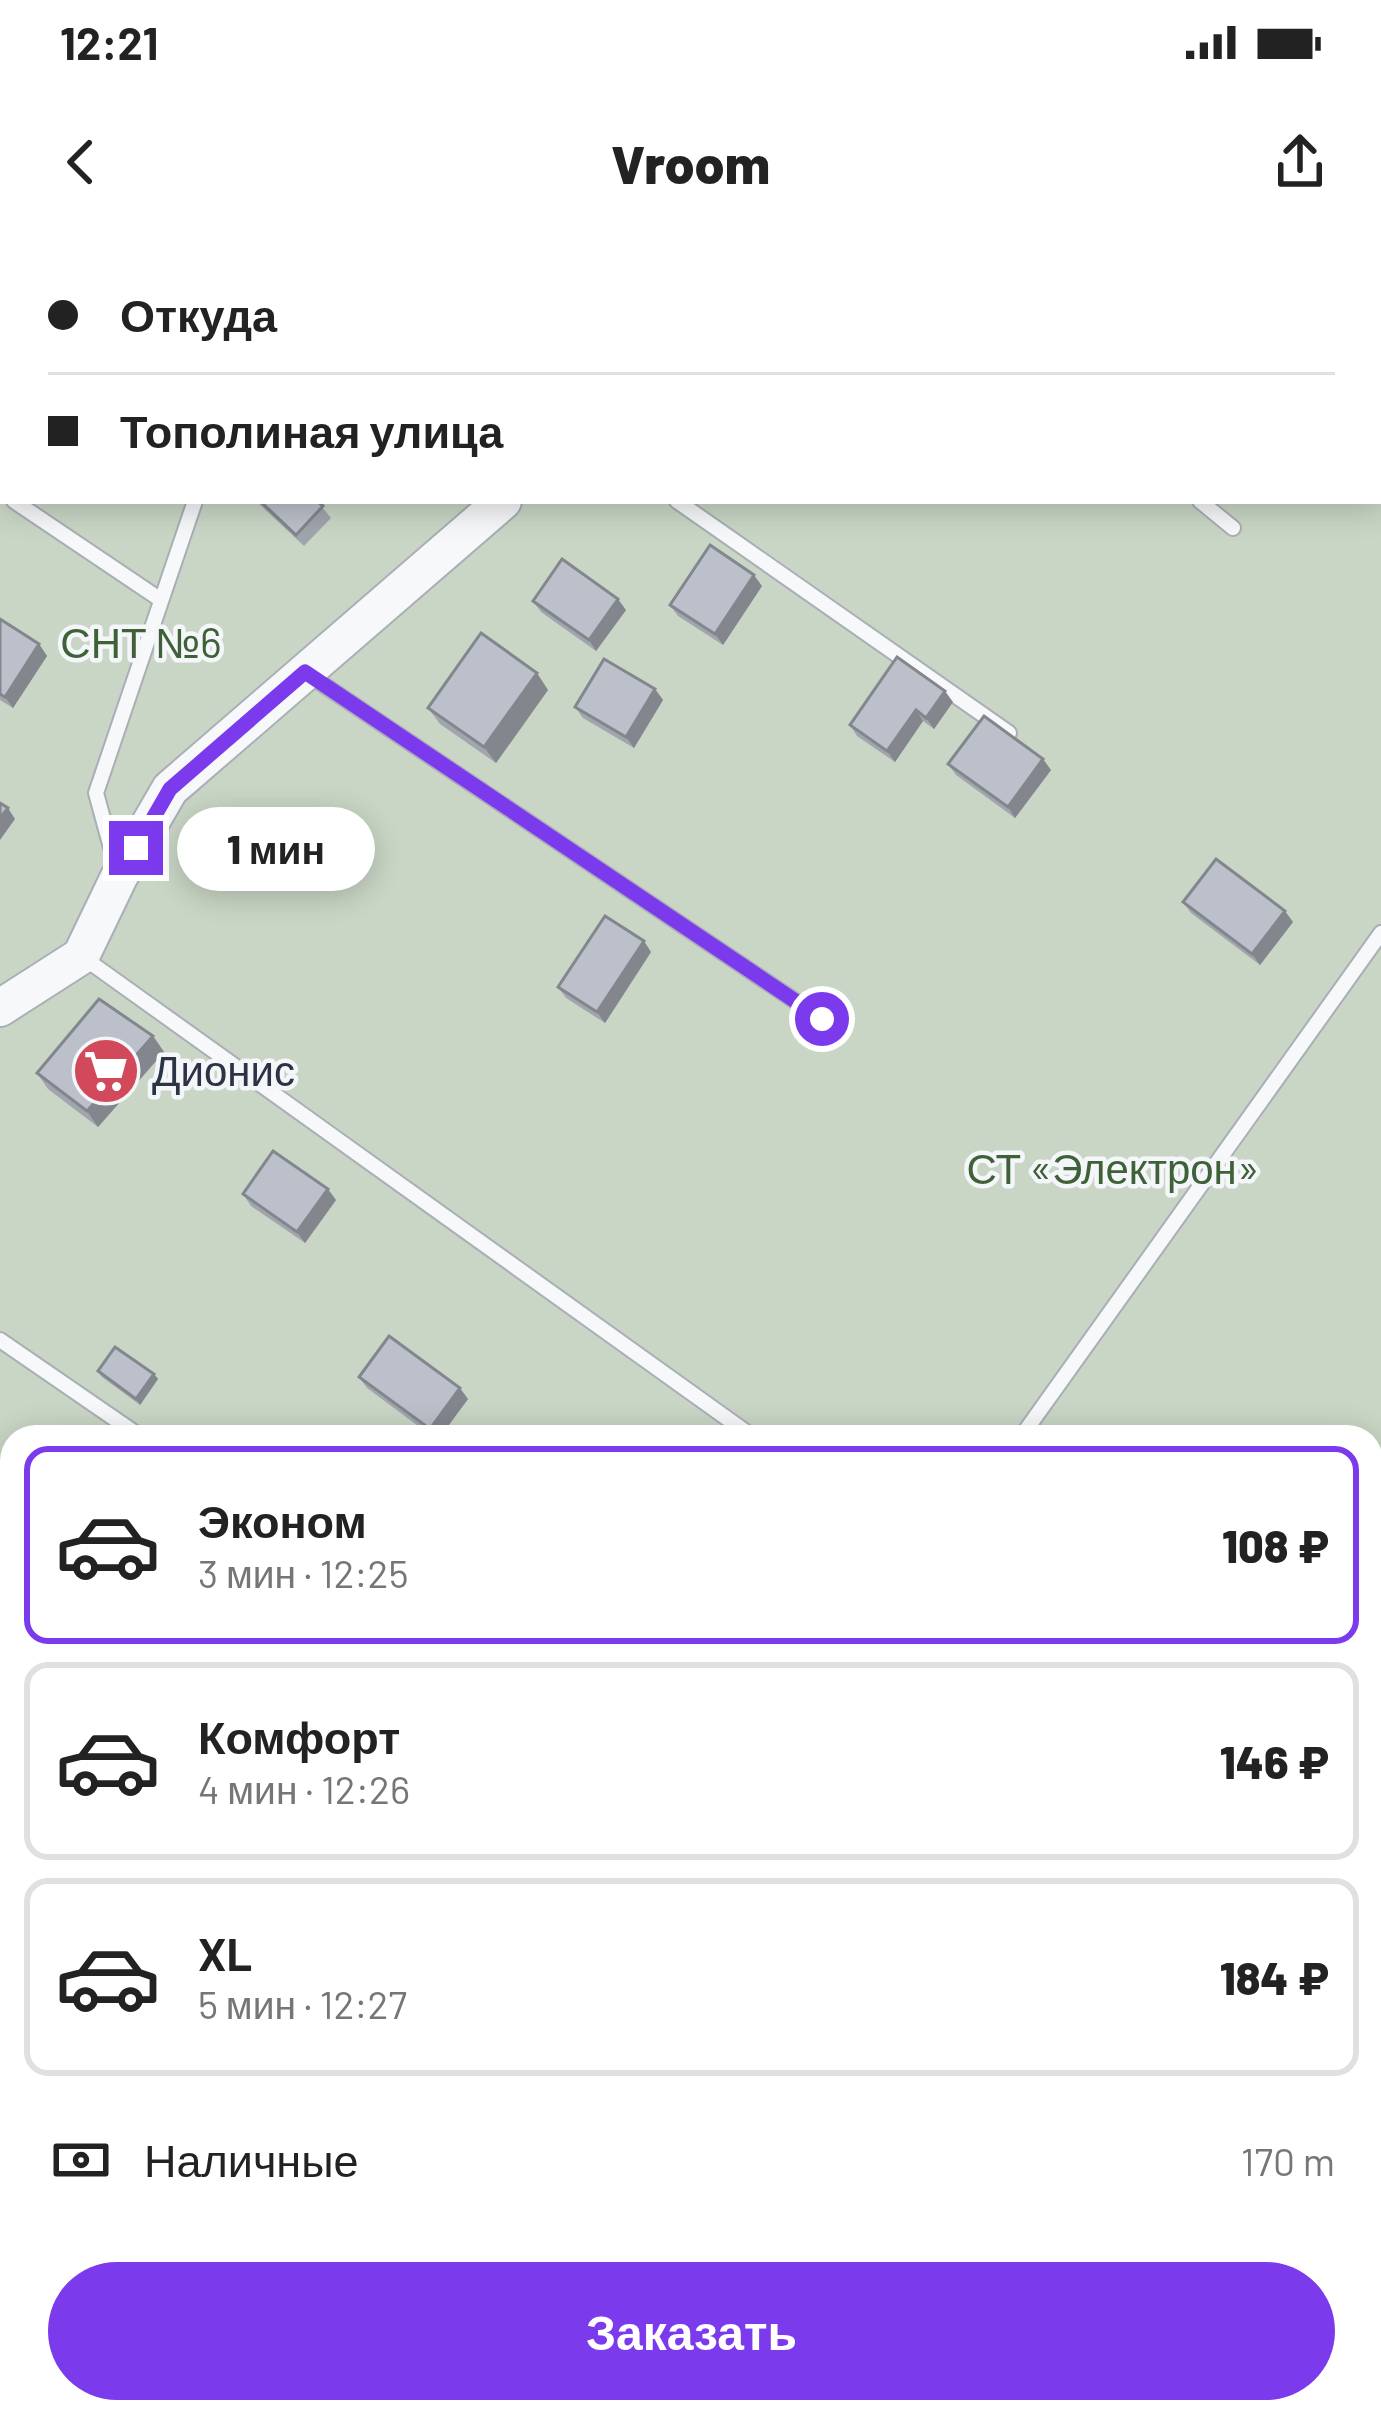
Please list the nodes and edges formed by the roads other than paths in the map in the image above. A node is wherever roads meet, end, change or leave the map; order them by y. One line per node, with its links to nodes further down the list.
1 (18, 504): 7 (lane)
2 (194, 504): 7 (lane)
3 (500, 504): 8 (street)
4 (681, 504): 9 (lane)
5 (1204, 504): 6 (lane)
6 (1233, 528)
7 (161, 600): 10 (lane)
8 (305, 672): 10 (street); 14 (lane)
9 (1009, 734)
10 (119, 877): 12 (street)
11 (1381, 933): 18 (lane)
12 (81, 956): 13 (street); 17 (lane)
13 (0, 1008)
14 (822, 1019)
15 (0, 1340): 16 (lane)
16 (123, 1425)
17 (736, 1425)
18 (1031, 1425)

